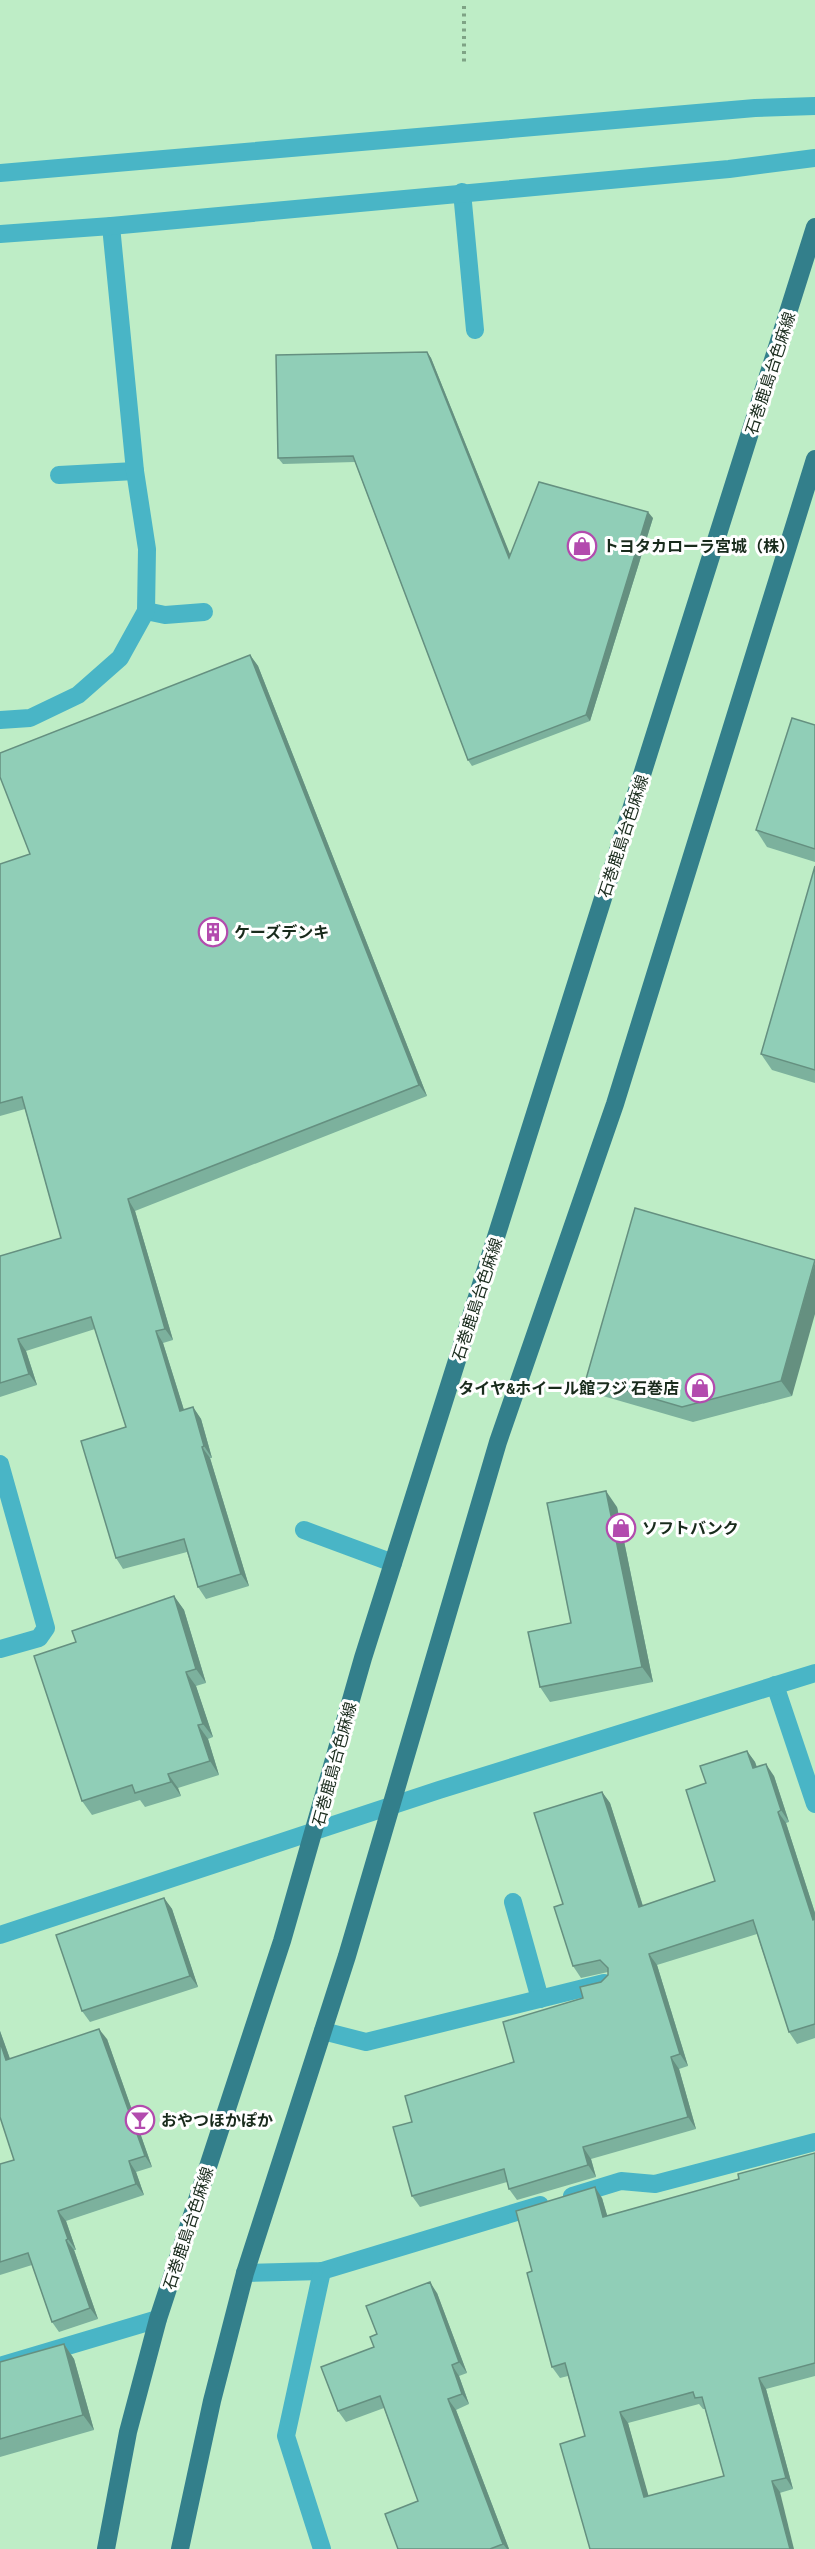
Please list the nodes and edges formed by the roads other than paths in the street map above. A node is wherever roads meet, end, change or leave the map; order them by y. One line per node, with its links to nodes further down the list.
1 (815, 106): 3 (street)
2 (815, 158): 4 (street)
3 (0, 173)
4 (462, 192): 5 (street); 8 (street)
5 (111, 226): 7 (street); 10 (street)
6 (815, 227): 17 (main road, 石巻鹿島台色麻線)
7 (0, 234)
8 (475, 330)
9 (815, 459): 22 (main road)
10 (135, 471): 11 (street); 12 (street)
11 (59, 475)
12 (146, 611): 13 (street); 14 (street)
13 (204, 612)
14 (0, 720)
15 (0, 1464): 18 (street)
16 (304, 1530): 17 (street)
17 (393, 1563): 23 (main road, 石巻鹿島台色麻線)
18 (0, 1649)
19 (815, 1673): 20 (street)
20 (775, 1685): 21 (street); 22 (street)
21 (815, 1804)
22 (392, 1806): 23 (street); 28 (main road)
23 (315, 1831): 25 (street); 32 (main road, 石巻鹿島台色麻線)
24 (513, 1902): 27 (street)
25 (0, 1935)
26 (606, 1983): 27 (street)
27 (540, 1999): 28 (street)
28 (323, 2031): 31 (main road)
29 (815, 2142): 30 (street)
30 (322, 2271): 31 (street); 36 (street)
31 (245, 2273): 35 (main road)
32 (159, 2319): 33 (street); 34 (main road, 石巻鹿島台色麻線)
33 (0, 2366)
34 (106, 2549)
35 (180, 2549)
36 (322, 2549)

